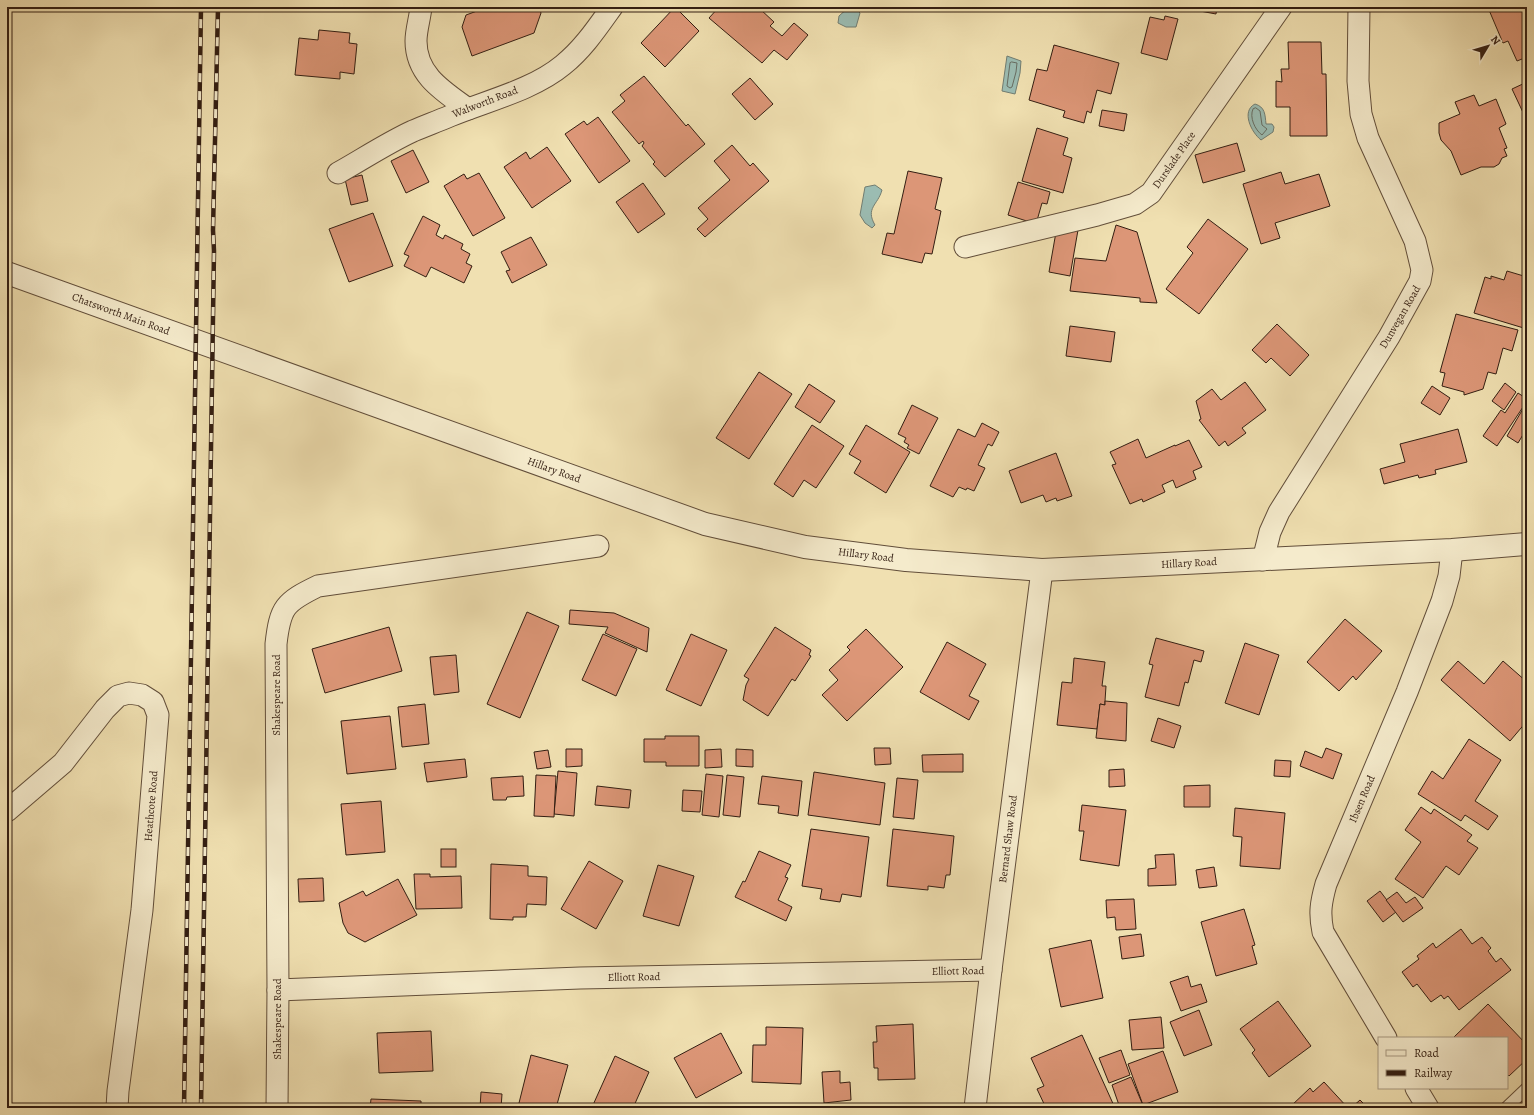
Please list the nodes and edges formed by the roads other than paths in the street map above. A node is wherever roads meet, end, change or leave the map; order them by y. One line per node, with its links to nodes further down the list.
1 (421, 7): 5 (street)
2 (612, 7): 5 (street, Walworth Road)
3 (1281, 7): 7 (street, Durslade Place)
4 (1359, 7): 13 (street, Dunvegan Road)
5 (468, 109): 6 (street, Walworth Road)
6 (338, 173)
7 (965, 247)
8 (7, 273): 9 (street, Chatsworth Main Road)
9 (235, 356): 14 (street, Hillary Road)
10 (1527, 544): 12 (street, Hillary Road)
11 (598, 546): 17 (street, Shakespeare Road)
12 (1452, 550): 13 (street, Hillary Road); 18 (street, Ibsen Road)
13 (1263, 560): 14 (street, Hillary Road)
14 (1042, 570): 16 (street, Bernard Shaw Road)
15 (7, 811): 21 (street, Heathcote Road)
16 (991, 970): 17 (street, Elliott Road); 23 (street, Bernard Shaw Road)
17 (278, 990): 22 (street, Shakespeare Road)
18 (1385, 1037)
19 (1527, 1088): 25 (lane)
20 (1417, 1089): 24 (street)
21 (117, 1108)
22 (277, 1108)
23 (975, 1108)
24 (1428, 1108)
25 (1506, 1108)

